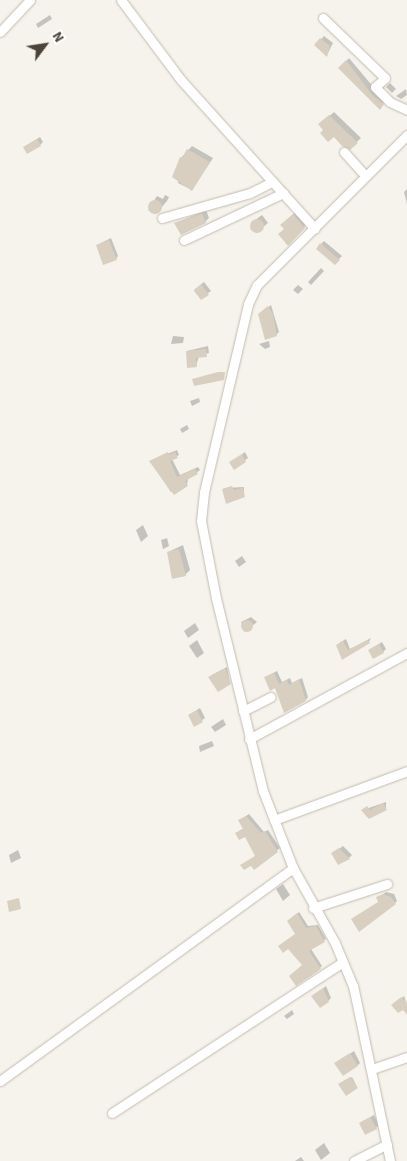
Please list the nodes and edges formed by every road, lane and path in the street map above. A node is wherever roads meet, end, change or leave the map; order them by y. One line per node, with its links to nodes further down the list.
1 (30, 0): 4 (street)
2 (121, 0): 9 (street)
3 (323, 18): 5 (street)
4 (0, 32)
5 (407, 110)
6 (407, 135): 8 (street)
7 (344, 152): 8 (street)
8 (365, 175): 12 (street)
9 (272, 182): 10 (street); 11 (street)
10 (283, 193): 12 (street); 13 (street)
11 (162, 218)
12 (315, 228): 16 (street)
13 (184, 240)
14 (407, 654): 17 (street)
15 (271, 697): 16 (street)
16 (243, 711): 17 (street)
17 (249, 740): 19 (street)
18 (407, 771): 19 (street)
19 (274, 820): 20 (street)
20 (293, 868): 22 (street); 26 (street)
21 (387, 884): 22 (street)
22 (313, 908): 23 (street)
23 (343, 962): 25 (street); 27 (street)
24 (407, 1056): 25 (street)
25 (372, 1069): 28 (street)
26 (0, 1081)
27 (112, 1114)
28 (387, 1144): 29 (street); 30 (street)
29 (354, 1161)
30 (390, 1161)

